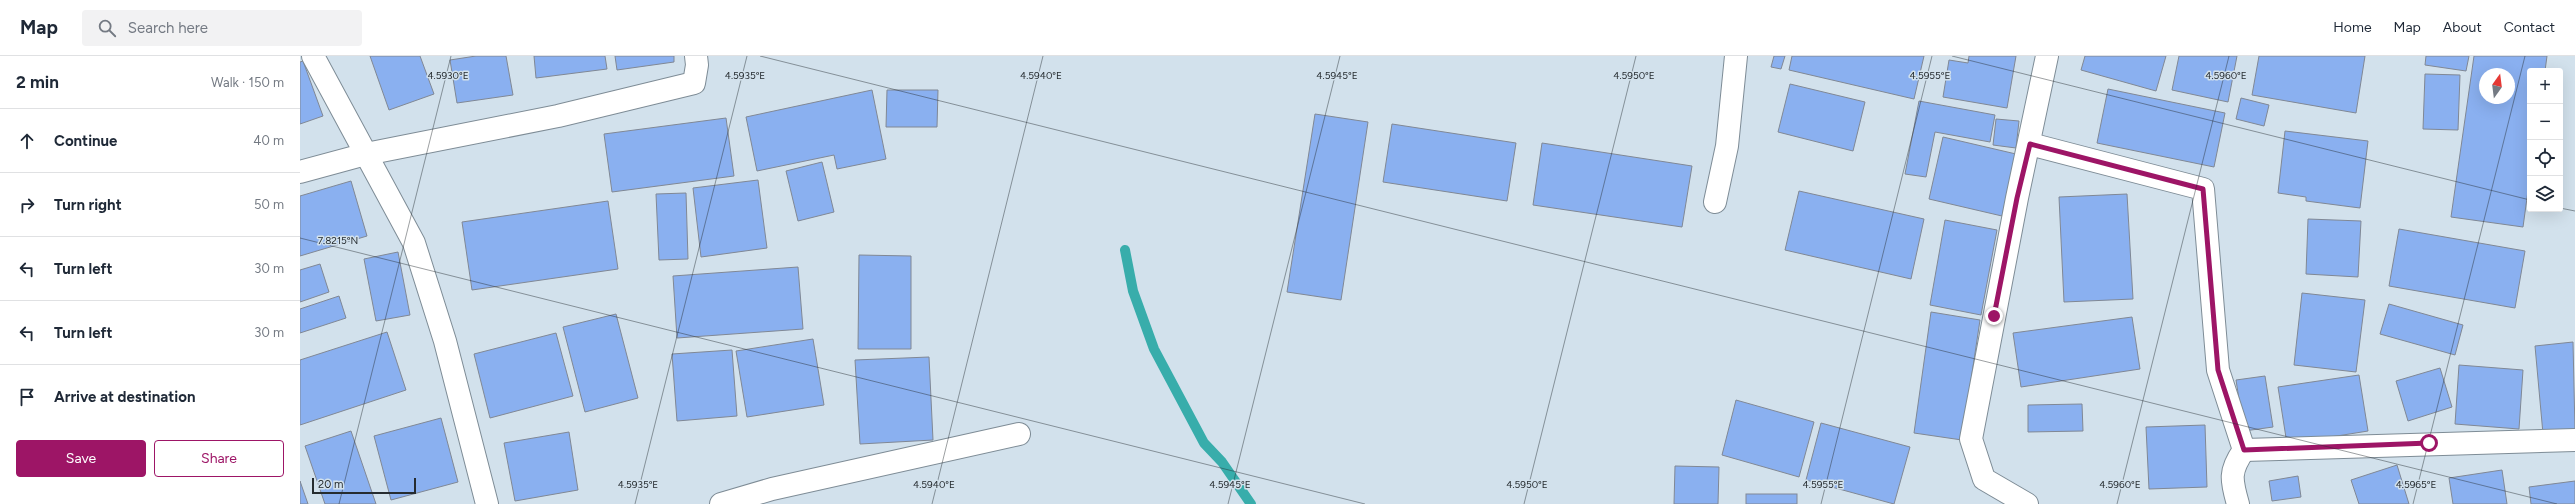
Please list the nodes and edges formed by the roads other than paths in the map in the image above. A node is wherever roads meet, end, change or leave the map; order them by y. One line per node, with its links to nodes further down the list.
1 (314, 56): 6 (street)
2 (696, 56): 6 (street)
3 (1736, 56): 8 (street)
4 (2048, 56): 5 (street)
5 (2030, 144): 11 (street); 14 (street)
6 (366, 154): 7 (street); 12 (street)
7 (300, 172)
8 (1715, 202)
9 (1019, 434): 13 (street)
10 (2575, 440): 11 (street)
11 (2244, 450): 15 (street)
12 (487, 504)
13 (721, 504)
14 (2027, 504)
15 (2238, 504)

